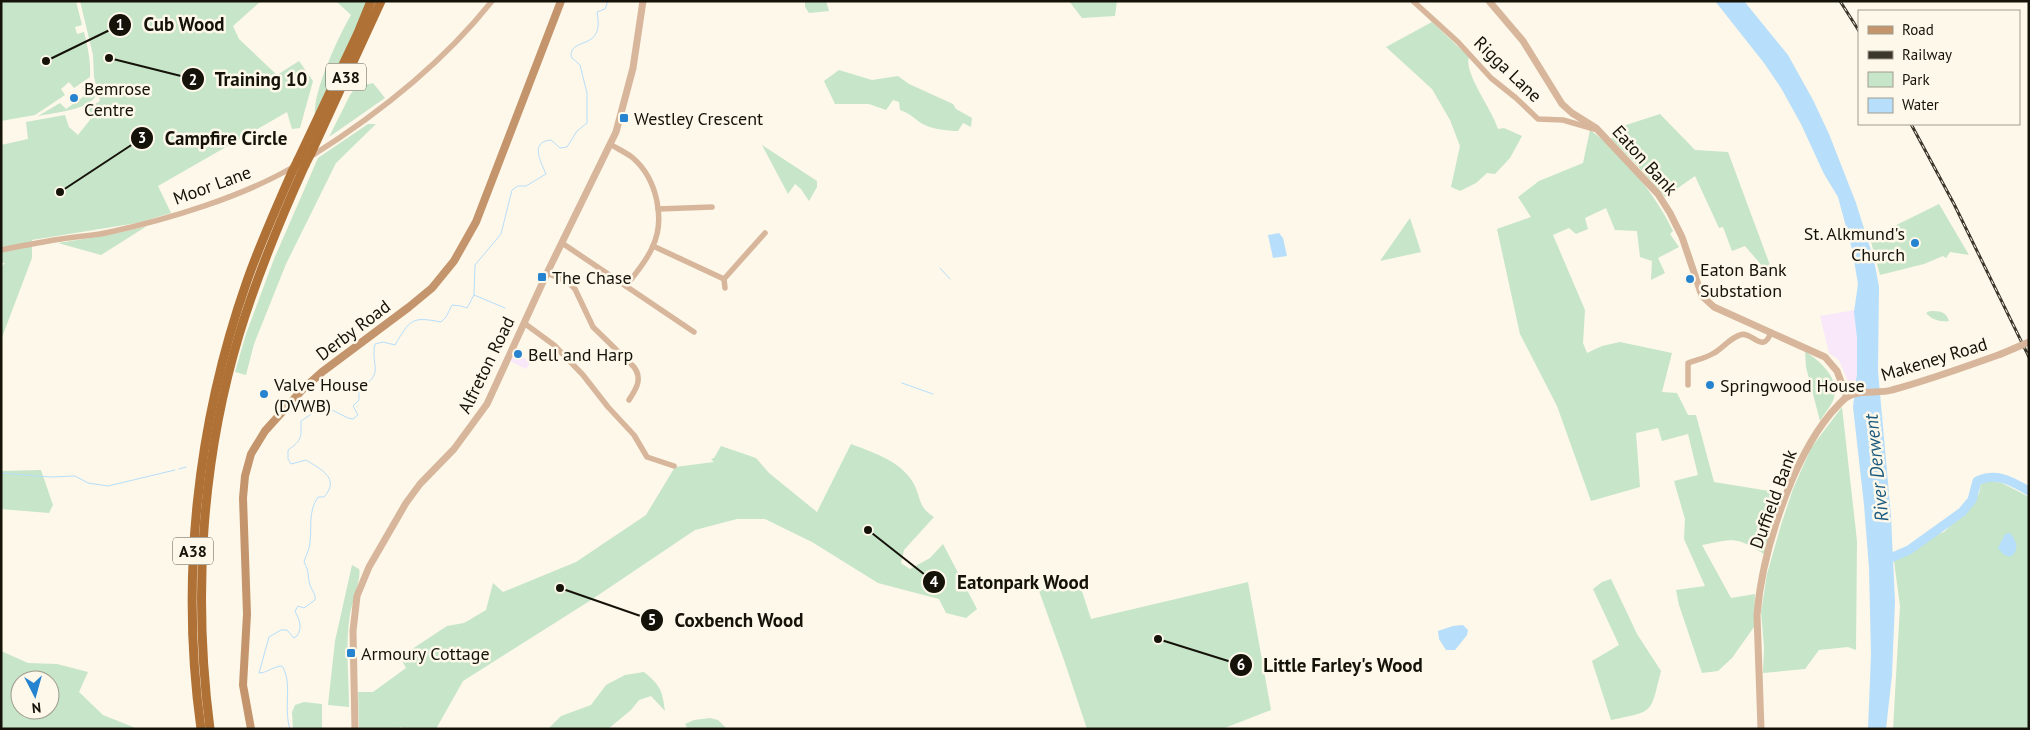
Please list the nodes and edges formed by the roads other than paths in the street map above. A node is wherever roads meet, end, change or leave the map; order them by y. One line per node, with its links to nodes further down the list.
1 (371, 1): 10 (highway, A38)
2 (381, 1): 10 (highway, A38, bridge)
3 (492, 1): 16 (street, Moor Lane)
4 (561, 1): 31 (main road, Derby Road)
5 (643, 1): 9 (street, Alfreton Road)
6 (1413, 1): 8 (street, Rigga Lane)
7 (1489, 1): 8 (street, Eaton Bank)
8 (1596, 128): 23 (street, Eaton Bank)
9 (610, 144): 12 (street); 14 (street, Alfreton Road)
10 (302, 162): 29 (highway, A38, bridge); 30 (highway, A38)
11 (712, 207): 12 (street)
12 (658, 210): 15 (street)
13 (761, 234): 18 (street)
14 (562, 243): 17 (street, Alfreton Road); 19 (street)
15 (654, 246): 18 (street); 19 (street)
16 (1, 250)
17 (547, 273): 21 (street, Alfreton Road); 27 (street)
18 (724, 279): 20 (street)
19 (626, 286): 22 (street)
20 (725, 288)
21 (524, 323): 28 (street); 32 (street, Alfreton Road)
22 (694, 332)
23 (1772, 332): 25 (street); 26 (street)
24 (2029, 342): 26 (street, Makeney Road, bridge)
25 (1688, 385)
26 (1850, 396): 33 (street, Duffield Bank)
27 (629, 400)
28 (674, 466)
29 (201, 729)
30 (210, 729)
31 (251, 729)
32 (355, 729)
33 (1761, 729)

